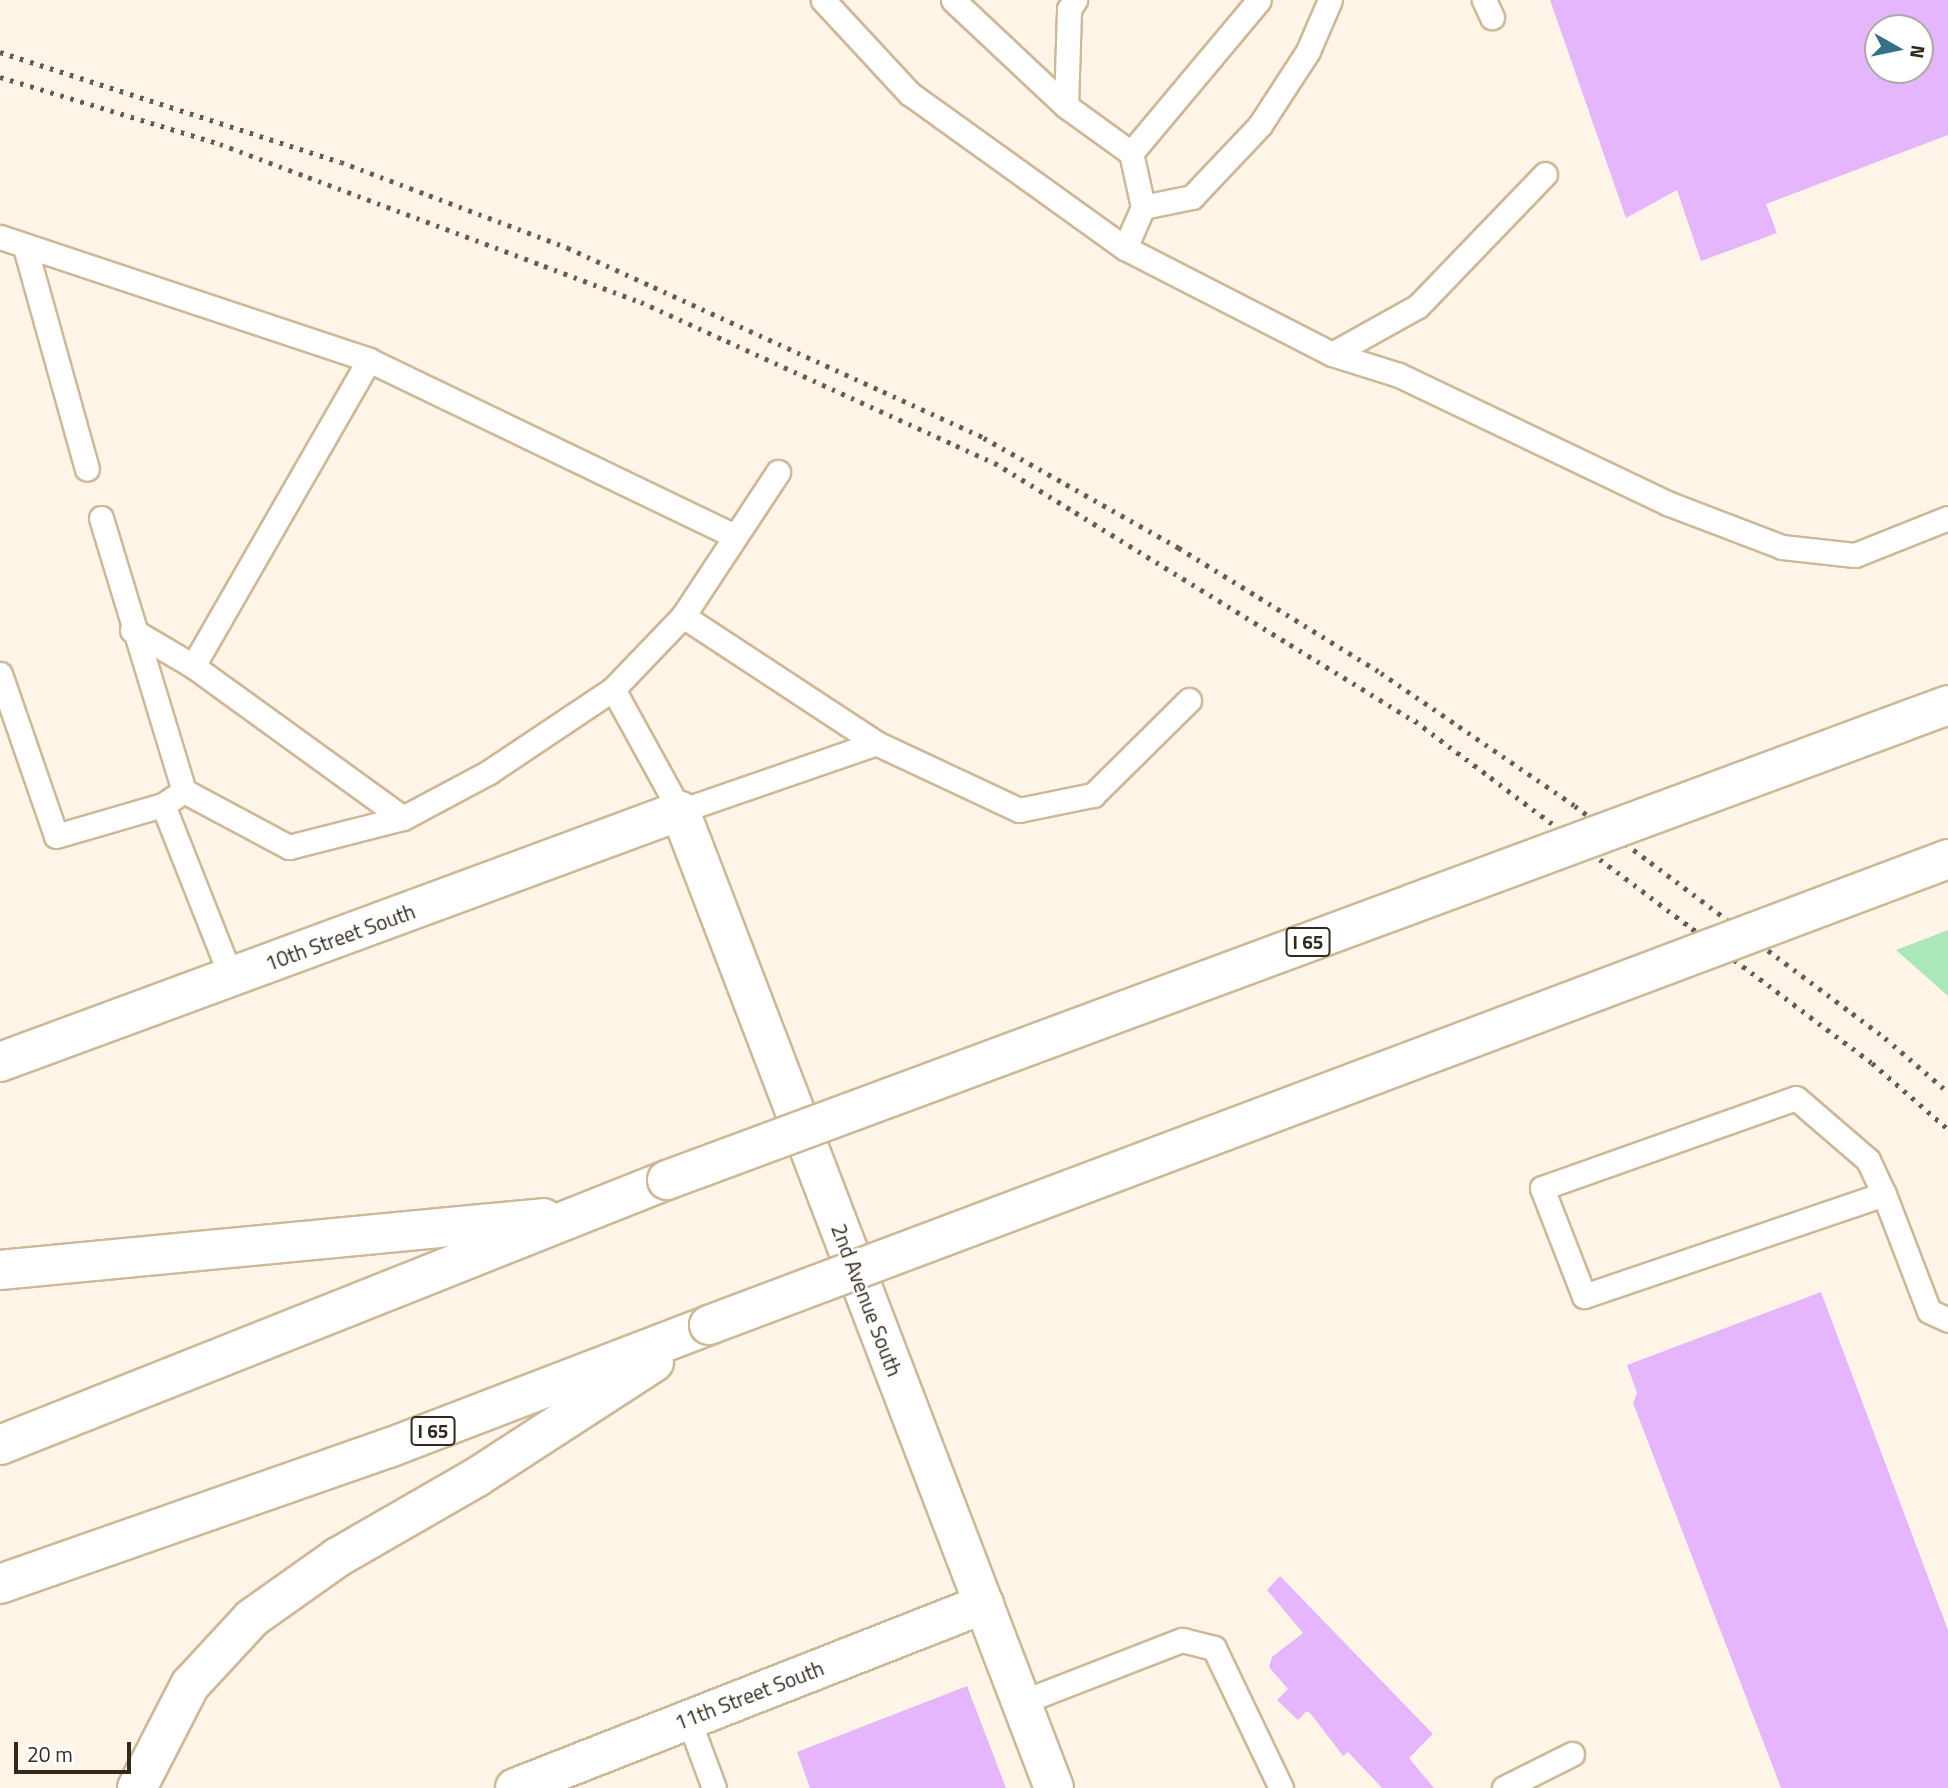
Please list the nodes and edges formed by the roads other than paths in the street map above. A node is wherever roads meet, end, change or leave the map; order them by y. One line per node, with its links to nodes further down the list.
1 (823, 0): 12 (lane)
2 (953, 0): 6 (lane)
3 (1075, 0): 6 (lane)
4 (1259, 0): 7 (lane)
5 (1330, 0): 9 (lane)
6 (1066, 106): 7 (lane)
7 (1131, 153): 9 (lane)
8 (1545, 174): 13 (lane)
9 (1143, 207): 12 (lane)
10 (0, 237): 11 (lane)
11 (25, 247): 14 (lane); 15 (lane)
12 (1125, 248): 13 (lane)
13 (1332, 354): 18 (lane)
14 (369, 360): 19 (lane); 22 (lane)
15 (87, 468)
16 (778, 472): 19 (lane)
17 (101, 518): 21 (lane)
18 (1948, 518)
19 (735, 536): 20 (lane)
20 (683, 616): 24 (lane); 27 (lane)
21 (132, 630): 22 (lane); 28 (lane)
22 (193, 666): 31 (lane)
23 (0, 674): 29 (lane)
24 (613, 690): 30 (lane); 31 (lane)
25 (1189, 700): 27 (lane)
26 (1948, 705): 36 (main road, I 65, bridge)
27 (876, 743): 30 (lane)
28 (184, 791): 29 (lane); 31 (lane)
29 (163, 805): 33 (lane)
30 (680, 811): 33 (main road, 10th Street South); 42 (main road, 2nd Avenue South)
31 (403, 818)
32 (1948, 859): 39 (main road, I 65, bridge)
33 (231, 977): 34 (main road, 10th Street South)
34 (0, 1062)
35 (1884, 1194): 35 (lane); 38 (lane)
36 (587, 1214): 37 (main road); 40 (main road, I 65)
37 (0, 1270)
38 (1948, 1320)
39 (709, 1325): 41 (main road, I 65); 46 (main road)
40 (0, 1444)
41 (0, 1584)
42 (984, 1604): 43 (main road, 2nd Avenue South); 44 (main road, 11th Street South)
43 (1022, 1702): 49 (main road, 2nd Avenue South); 50 (lane)
44 (688, 1718): 47 (main road, 11th Street South); 48 (lane)
45 (1572, 1754): 51 (lane)
46 (137, 1788)
47 (515, 1788)
48 (714, 1788)
49 (1055, 1788)
50 (1281, 1788)
51 (1504, 1788)

